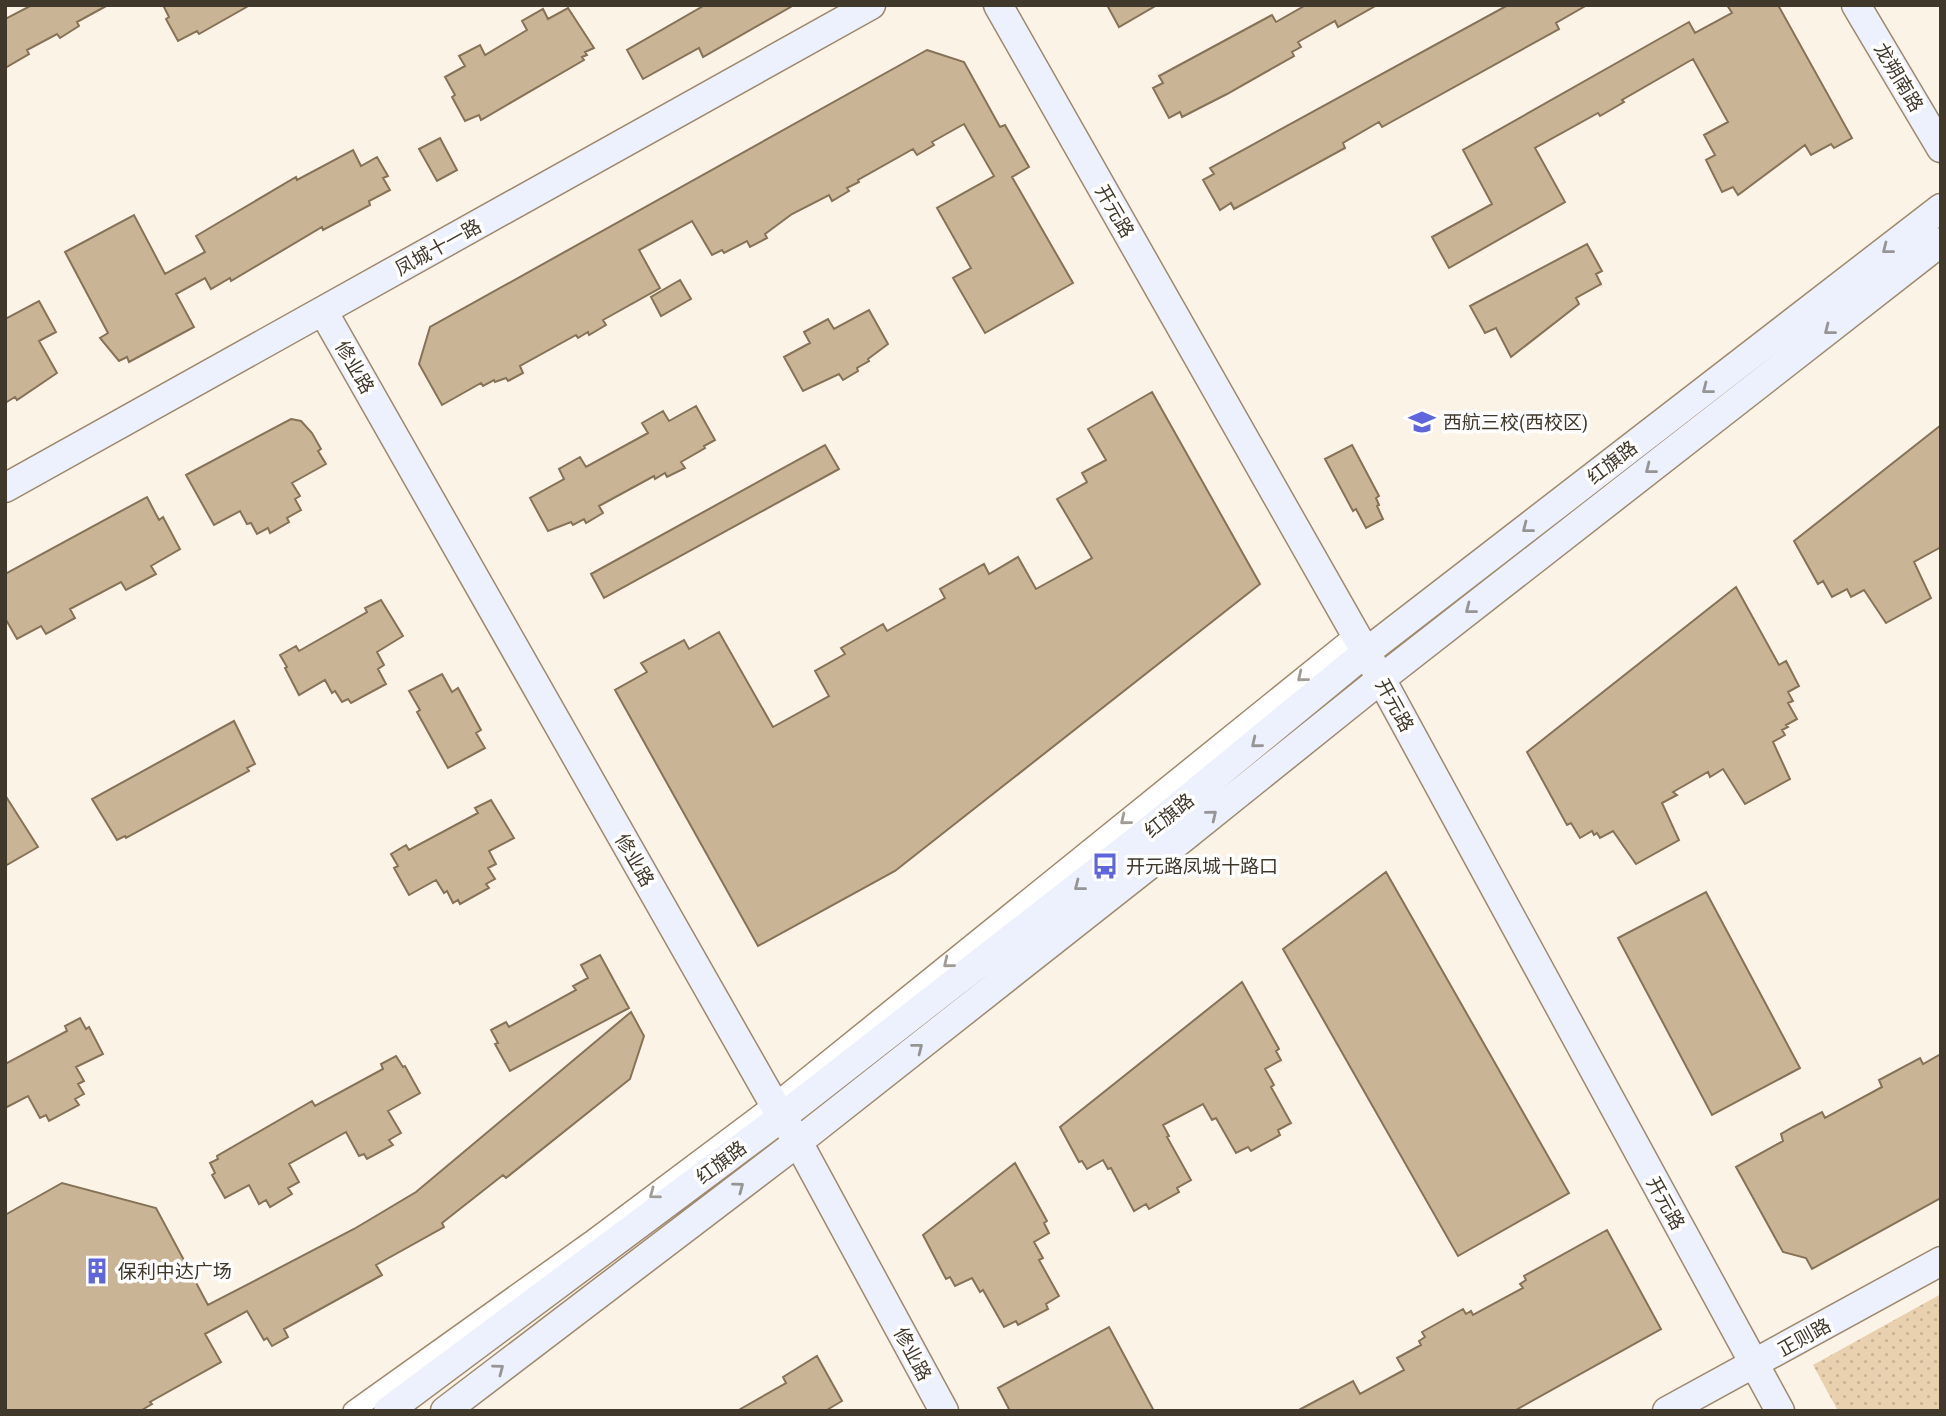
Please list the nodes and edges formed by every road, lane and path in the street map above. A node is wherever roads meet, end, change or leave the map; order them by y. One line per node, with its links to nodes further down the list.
1 (871, 5): 7 (street, 凤城十一路)
2 (998, 5): 9 (street, 开元路)
3 (1856, 5): 4 (street, 龙朔南路)
4 (1941, 148)
5 (1941, 208): 9 (street, 红旗路, one-way to 9)
6 (1941, 242): 10 (street, 红旗路, one-way to 10)
7 (323, 311): 8 (street, 凤城十一路); 11 (street, 修业路)
8 (5, 488)
9 (1360, 643): 10 (street, 开元路); 11 (street, 红旗路, one-way to 11)
10 (1381, 679): 12 (street, 红旗路, one-way to 10); 14 (street, 开元路)
11 (778, 1110): 12 (street, 修业路); 15 (street, one-way to 15); 16 (street, 红旗路)
12 (798, 1142): 17 (street, 红旗路, one-way to 12); 18 (street, 修业路)
13 (1941, 1261): 14 (street, 正则路)
14 (1754, 1365): 19 (street, 正则路); 20 (street, 开元路)
15 (353, 1411)
16 (388, 1411)
17 (445, 1411)
18 (944, 1411)
19 (1667, 1411)
20 (1780, 1411)

